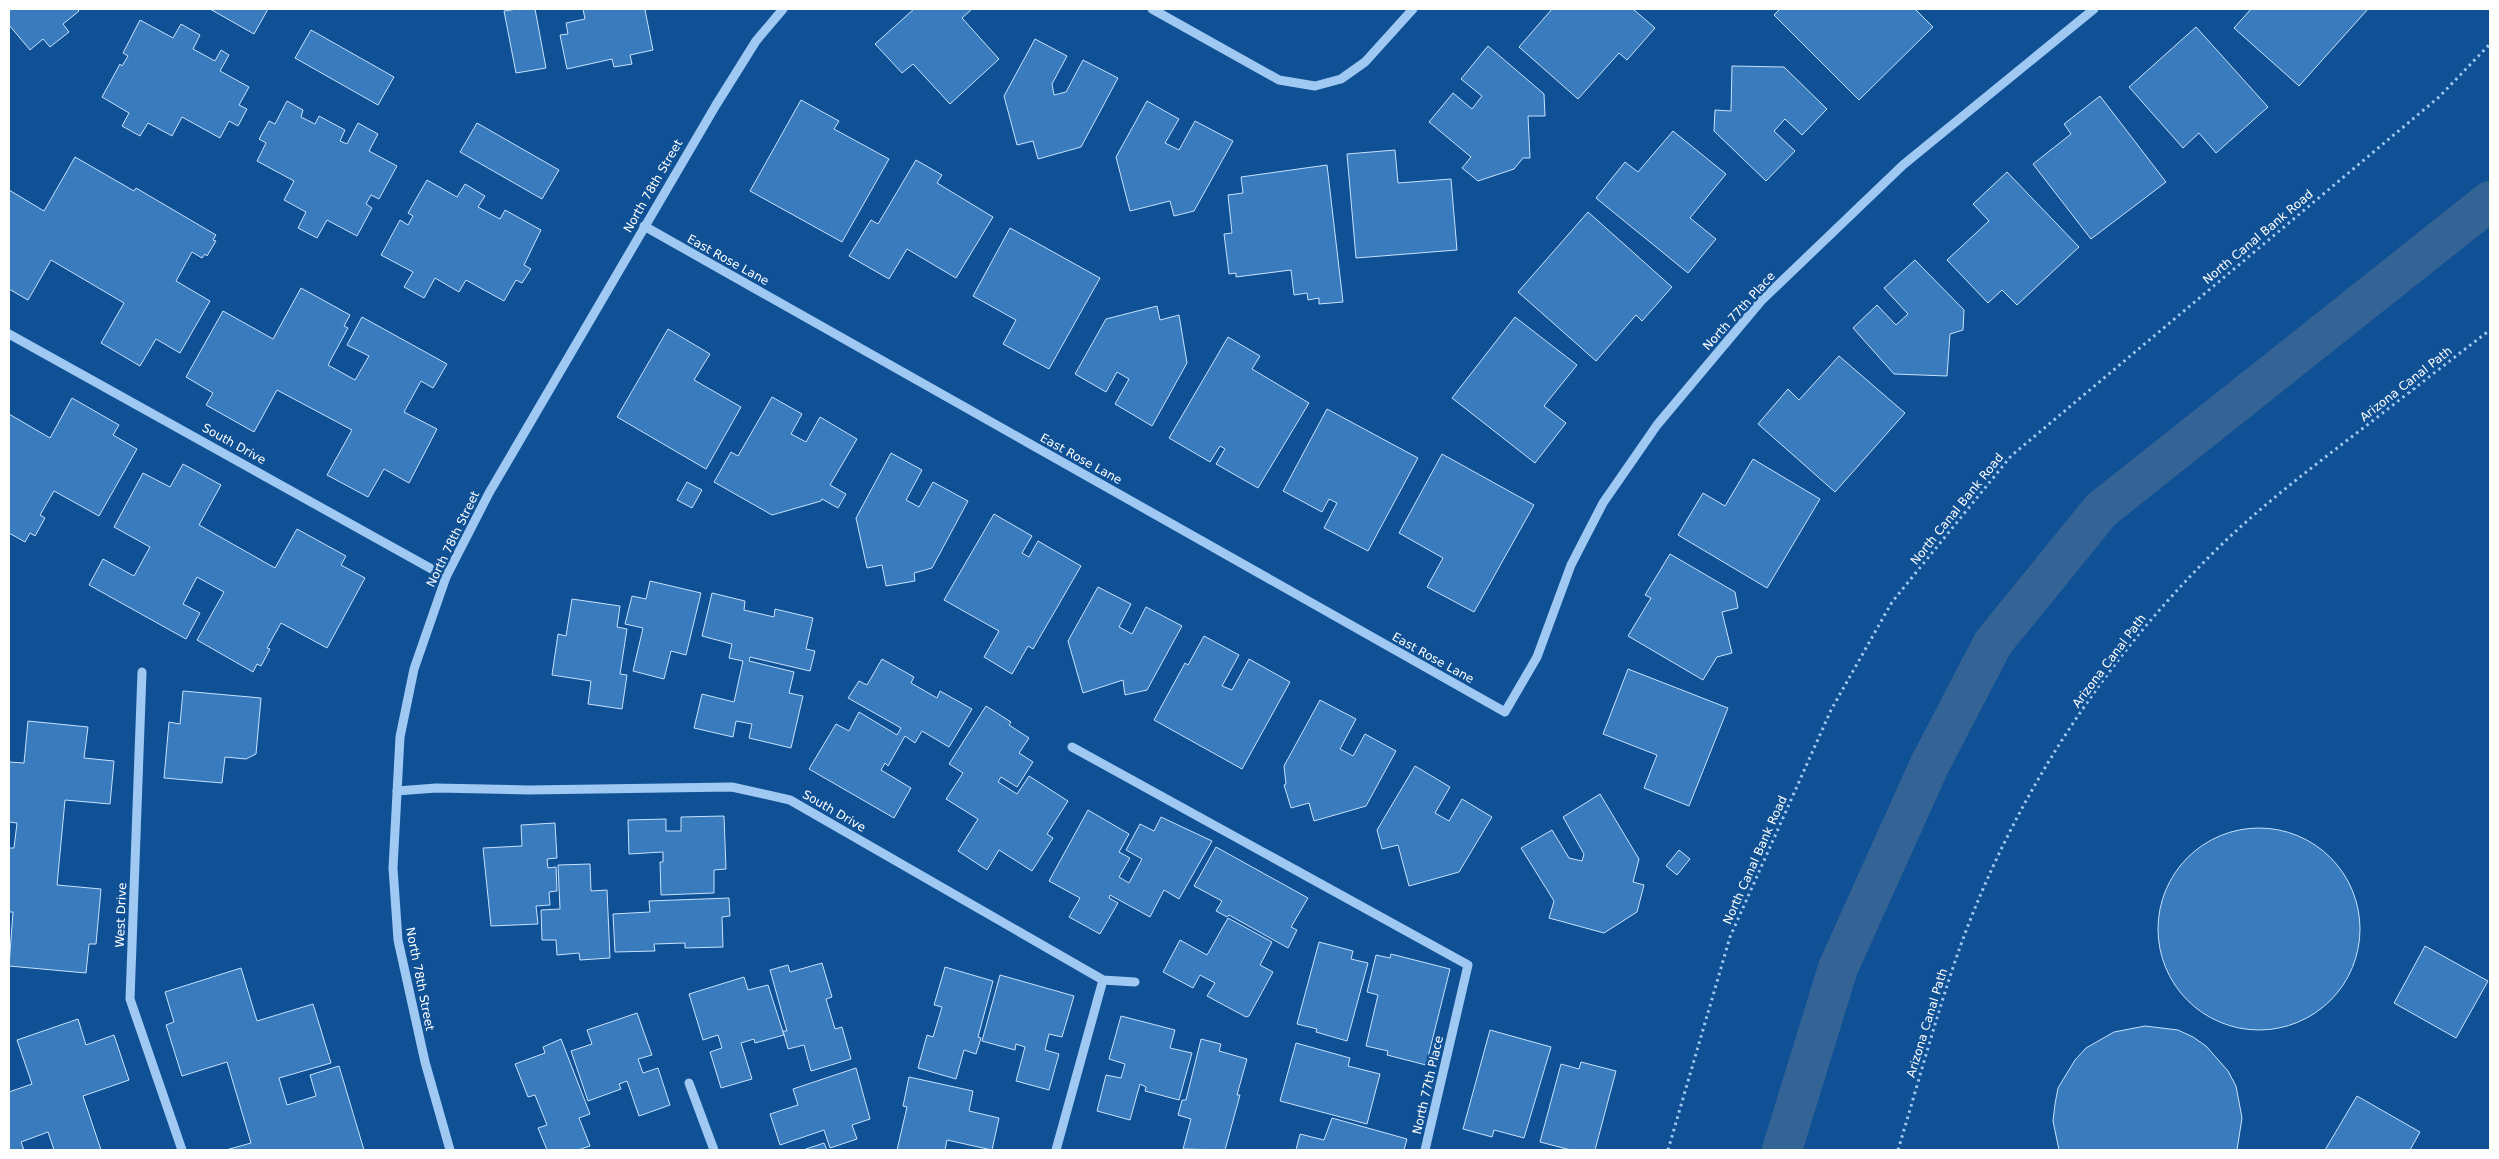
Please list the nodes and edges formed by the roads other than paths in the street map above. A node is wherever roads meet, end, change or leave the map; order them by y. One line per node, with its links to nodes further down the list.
1 (783, 9): 5 (street, North 78th Street)
2 (1152, 9): 3 (street)
3 (1413, 9)
4 (2094, 9): 9 (street, North 77th Place)
5 (644, 226): 7 (street, North 78th Street); 9 (street, East Rose Lane)
6 (9, 334): 7 (street, South Drive)
7 (446, 577): 11 (street, North 78th Street)
8 (142, 672): 15 (street, West Drive)
9 (1505, 712)
10 (1072, 747): 19 (street, North 77th Place)
11 (397, 791): 12 (street, South Drive); 16 (street, North 78th Street)
12 (1103, 980): 13 (street, South Drive); 18 (street)
13 (1134, 982)
14 (689, 1083): 17 (street)
15 (182, 1150)
16 (450, 1150)
17 (714, 1150)
18 (1056, 1150)
19 (1425, 1150)

